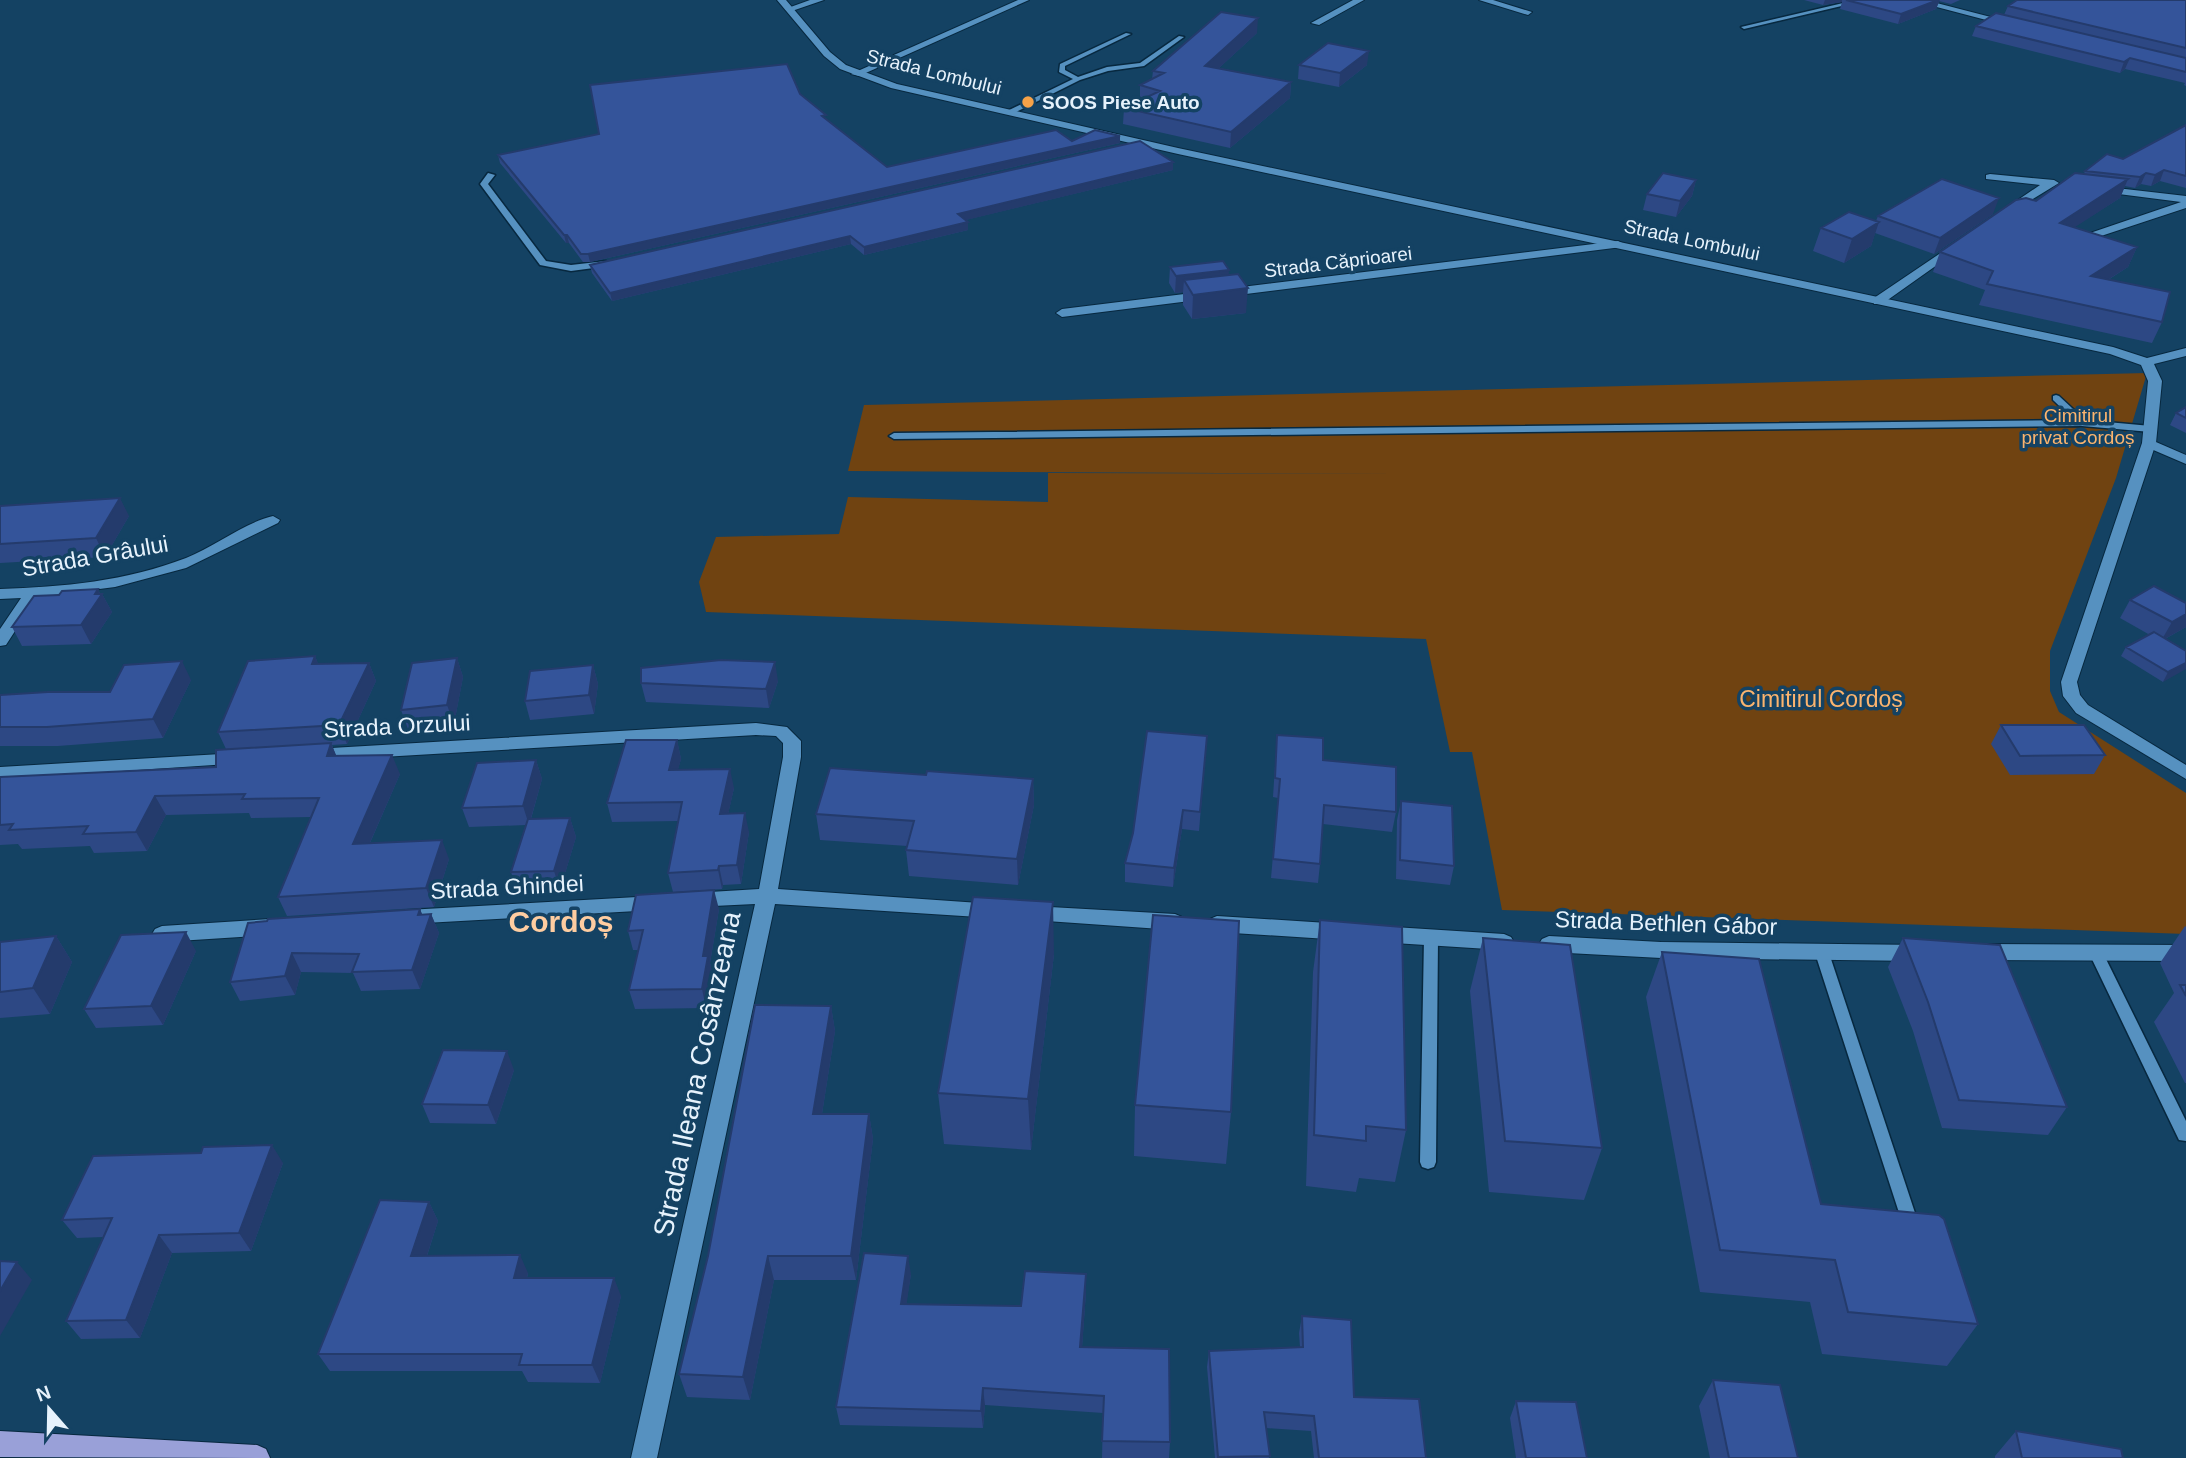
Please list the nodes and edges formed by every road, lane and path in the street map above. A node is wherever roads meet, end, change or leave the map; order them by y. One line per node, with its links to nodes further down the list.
1 (820, 0): 7 (street)
2 (1025, 0): 14 (street)
3 (1360, 0): 9 (street)
4 (1483, 0): 8 (street)
5 (1864, 0): 11 (lane)
6 (1914, 0): 10 (street)
7 (785, 5): 14 (street, Strada Lombului)
8 (1528, 12)
9 (1316, 23)
10 (2023, 26)
11 (1744, 27)
12 (1128, 34): 15 (lane)
13 (1181, 37): 15 (lane)
14 (856, 74): 16 (street, Strada Lombului)
15 (1078, 79): 16 (lane)
16 (1009, 112): 17 (street, Strada Lombului)
17 (1143, 143): 18 (lane); 28 (street, Strada Lombului)
18 (1116, 149)
19 (491, 175): 29 (lane)
20 (1990, 177): 21 (street)
21 (2050, 183): 22 (street); 25 (street)
22 (2063, 184)
23 (2089, 187): 24 (street)
24 (2186, 202): 26 (street)
25 (2004, 214)
26 (2094, 235)
27 (1970, 238): 30 (street)
28 (1618, 246): 30 (street, Strada Lombului); 31 (street, Strada Căprioarei)
29 (617, 262)
30 (1878, 301): 33 (street, Strada Lombului)
31 (1062, 313)
32 (2186, 352): 33 (street)
33 (2146, 362): 37 (street)
34 (2056, 398): 35 (lane)
35 (2082, 423): 36 (lane); 37 (lane)
36 (894, 436)
37 (2150, 436): 38 (street); 47 (street)
38 (2186, 460)
39 (272, 520): 40 (street, Strada Grâului)
40 (32, 593): 41 (street, Strada Grâului); 42 (street)
41 (0, 594)
42 (0, 641)
43 (755, 729): 44 (street, Strada Orzului); 48 (street, Strada Ileana Cosânzeana)
44 (302, 756)
45 (261, 758): 46 (street)
46 (0, 773)
47 (2186, 773)
48 (767, 896): 49 (street, Strada Ghindei); 52 (street, Strada Bethlen Gábor); 62 (street, Strada Ileana Cosânzeana)
49 (388, 918)
50 (290, 925): 51 (street)
51 (138, 936)
52 (1431, 937): 53 (street, Strada Bethlen Gábor); 57 (lane)
53 (1822, 953): 54 (street, Strada Bethlen Gábor); 58 (lane)
54 (2096, 953): 55 (street, Strada Bethlen Gábor); 56 (lane)
55 (2186, 953)
56 (2185, 1135)
57 (1427, 1163)
58 (1916, 1240)
59 (0, 1444): 60 (main road)
60 (130, 1453): 61 (main road)
61 (257, 1458)
62 (644, 1458)

